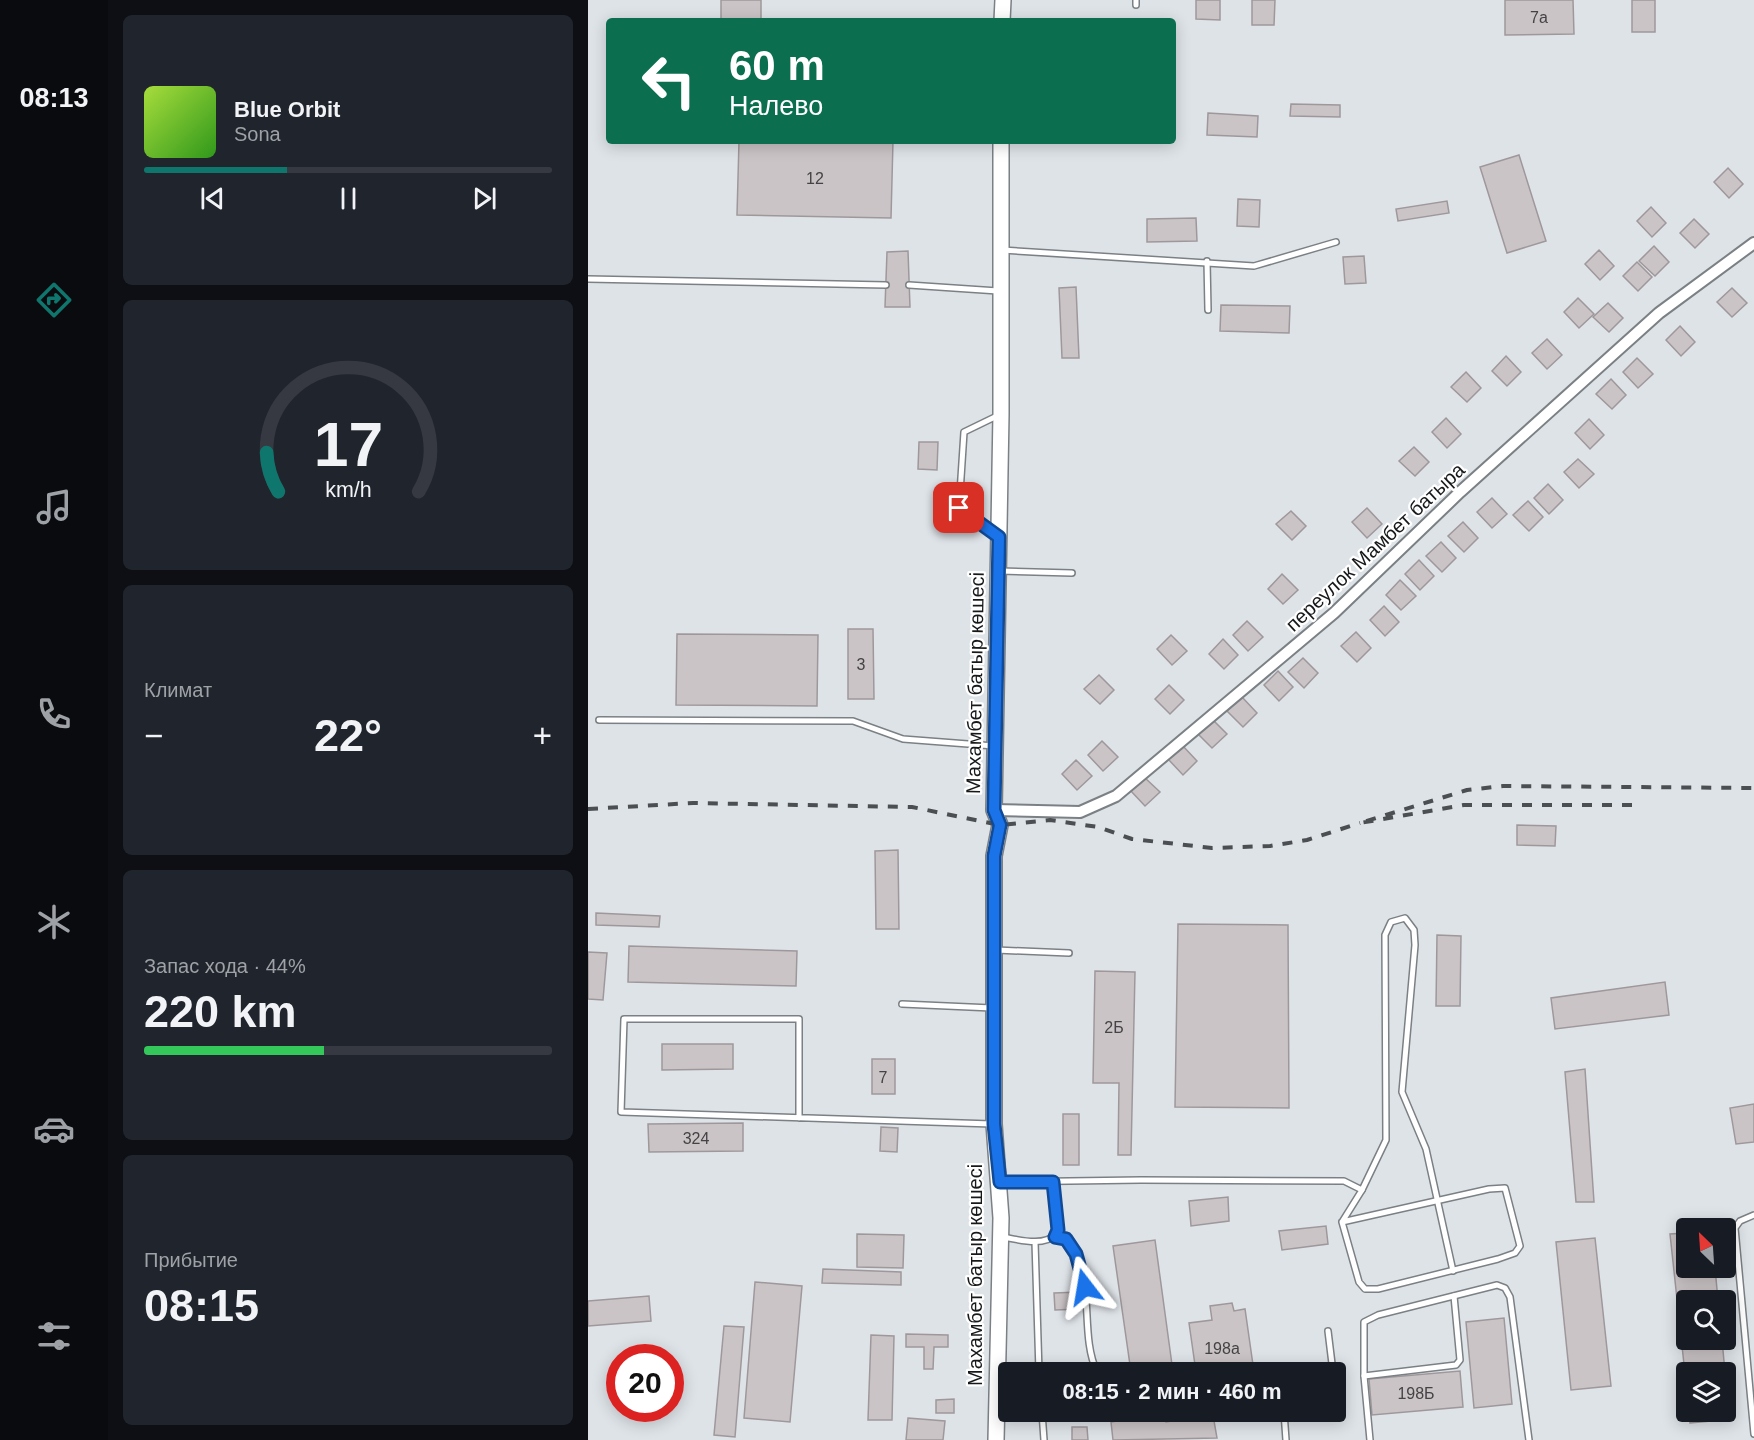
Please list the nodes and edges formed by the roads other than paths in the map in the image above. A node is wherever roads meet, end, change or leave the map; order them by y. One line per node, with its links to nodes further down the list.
1 (1003, 0): 2 (street)
2 (1002, 18)
3 (1001, 144): 6 (street, Махамбет батыр көшесі)
4 (1336, 242): 7 (lane)
5 (1754, 243): 19 (street, переулок Мамбет батыра)
6 (1000, 250): 7 (lane); 11 (street, Махамбет батыр көшесі)
7 (1207, 261): 12 (lane)
8 (588, 279): 9 (lane)
9 (886, 285)
10 (909, 285): 11 (lane)
11 (1000, 291): 13 (street, Махамбет батыр көшесі)
12 (1208, 310)
13 (1001, 414): 14 (street, Махамбет батыр көшесі); 14 (lane)
14 (999, 537): 15 (street, Махамбет батыр көшесі)
15 (998, 571): 16 (lane); 18 (street, Махамбет батыр көшесі)
16 (1072, 573)
17 (599, 720): 18 (lane)
18 (995, 746): 19 (street, Махамбет батыр көшесі)
19 (994, 810): 20 (street, Махамбет батыр көшесі)
20 (994, 950): 21 (lane); 23 (street, Махамбет батыр көшесі)
21 (1069, 953)
22 (903, 1005): 23 (lane)
23 (994, 1008): 25 (street, Махамбет батыр көшесі)
24 (799, 1118): 24 (lane); 25 (lane)
25 (994, 1124): 26 (street, Махамбет батыр көшесі)
26 (1000, 1182): 27 (lane); 32 (street, Махамбет батыр көшесі)
27 (1053, 1182): 28 (lane); 33 (lane)
28 (1362, 1190): 29 (lane); 31 (lane)
29 (1436, 1201): 31 (lane); 35 (lane); 35 (lane)
30 (1754, 1215): 46 (lane)
31 (1342, 1222): 35 (lane)
32 (999, 1237): 34 (lane); 38 (street, Махамбет батыр көшесі)
33 (1055, 1237): 34 (lane); 40 (lane)
34 (1035, 1242): 39 (lane)
35 (1453, 1271)
36 (1454, 1296): 42 (lane); 42 (lane); 51 (lane)
37 (1328, 1331): 41 (lane)
38 (1001, 1362)
39 (1039, 1362)
40 (1093, 1362)
41 (1332, 1362)
42 (1364, 1376): 50 (lane)
43 (999, 1422): 47 (street, Махамбет батыр көшесі)
44 (1043, 1422): 48 (lane)
45 (1285, 1422): 49 (lane)
46 (1754, 1434)
47 (996, 1440)
48 (1044, 1440)
49 (1286, 1440)
50 (1370, 1440)
51 (1529, 1440)

